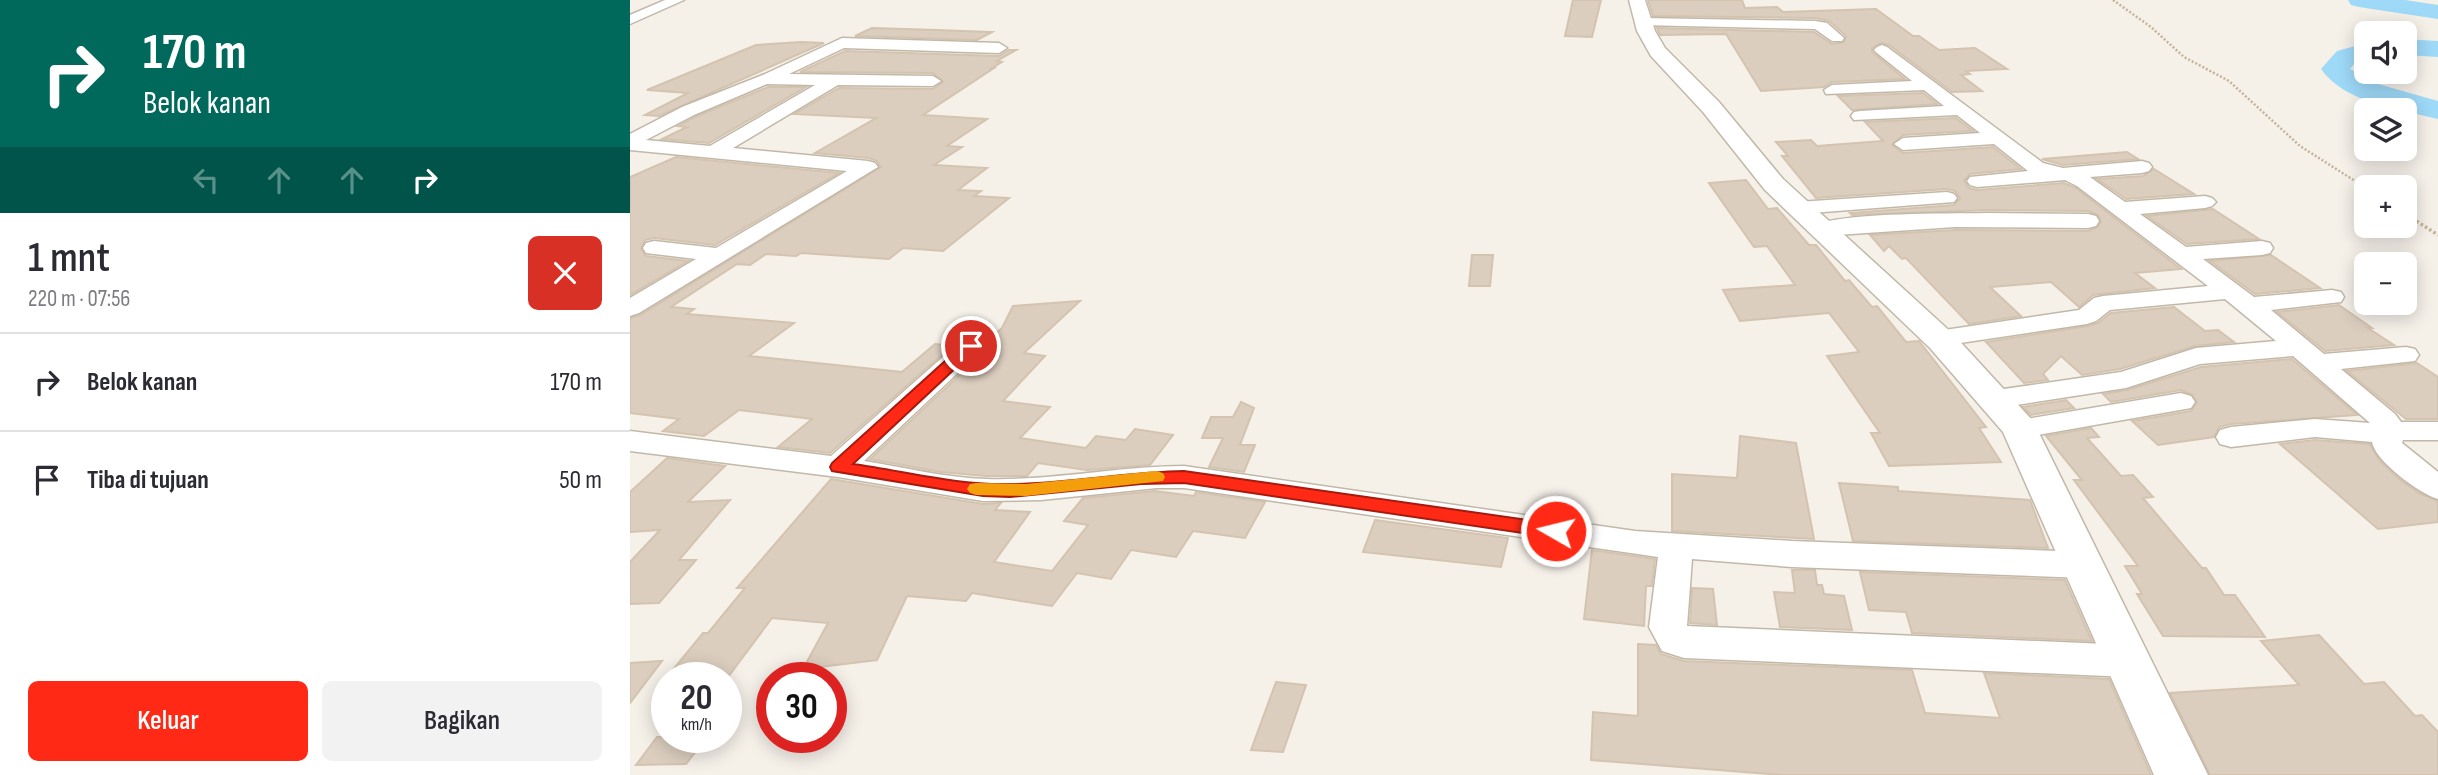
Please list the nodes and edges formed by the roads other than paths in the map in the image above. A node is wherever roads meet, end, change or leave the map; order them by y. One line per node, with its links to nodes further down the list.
1 (672, 2): 2 (street); 4 (street)
2 (630, 3)
3 (1640, 11): 5 (street); 26 (street)
4 (630, 20)
5 (1838, 38)
6 (909, 45): 7 (street); 9 (street); 10 (street)
7 (999, 48)
8 (1882, 50): 12 (street)
9 (765, 79): 10 (street); 17 (street)
10 (840, 80): 11 (street); 19 (street)
11 (933, 81)
12 (1927, 85): 13 (street); 14 (street)
13 (1832, 90)
14 (1959, 110): 15 (street); 16 (street)
15 (1860, 116)
16 (1996, 138): 18 (street); 21 (street)
17 (630, 142): 19 (street)
18 (1903, 144)
19 (715, 151): 31 (street)
20 (2142, 167): 21 (street)
21 (2064, 174): 22 (street); 25 (street)
22 (1977, 181)
23 (1947, 198): 26 (street)
24 (2204, 202): 25 (street)
25 (2122, 209): 30 (street)
26 (1810, 219): 27 (street); 35 (street)
27 (2088, 221)
28 (654, 248): 31 (street)
29 (2262, 248): 30 (street)
30 (2185, 254): 32 (street)
31 (720, 255): 34 (street)
32 (2241, 298): 33 (street); 35 (street); 37 (street)
33 (2332, 298)
34 (630, 308)
35 (1940, 338): 39 (street)
36 (971, 346): 46 (street)
37 (2309, 355): 38 (street); 39 (street); 43 (street)
38 (2406, 355)
39 (1997, 398): 41 (street)
40 (2181, 402): 41 (street)
41 (2020, 429): 49 (street)
42 (2438, 431): 43 (street)
43 (2392, 432): 44 (street); 47 (street)
44 (2231, 437)
45 (630, 441): 46 (street)
46 (838, 467): 48 (street)
47 (2438, 488)
48 (1676, 547): 49 (street); 50 (street)
49 (2084, 565): 50 (street)
50 (2129, 662): 51 (street)
51 (2181, 775)

